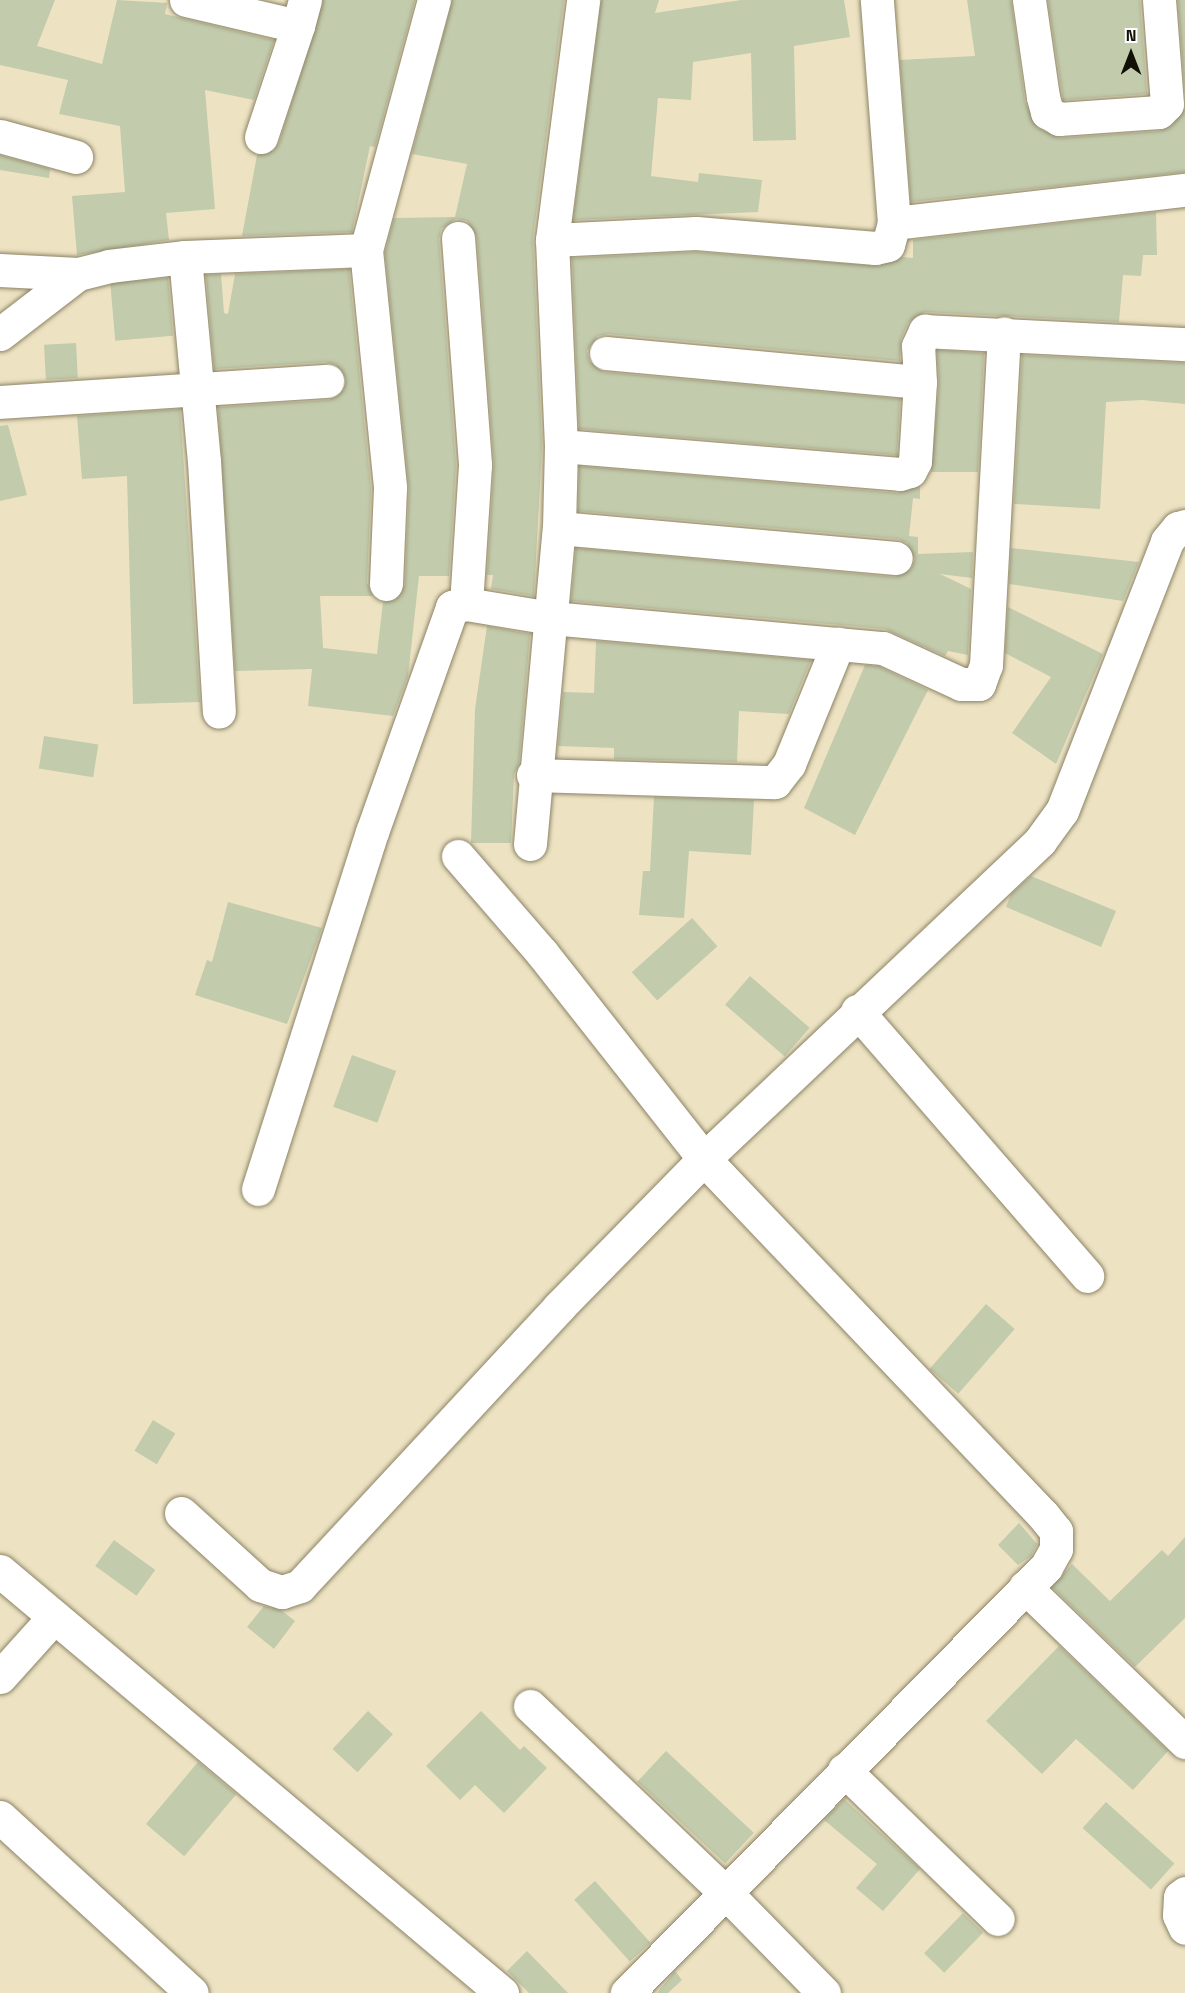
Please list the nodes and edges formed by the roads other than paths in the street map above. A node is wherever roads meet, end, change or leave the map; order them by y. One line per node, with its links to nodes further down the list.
1 (186, 0): 8 (street)
2 (434, 0): 16 (street)
3 (583, 0): 15 (street)
4 (877, 0): 13 (street)
5 (1029, 0): 6 (street); 7 (street)
6 (1035, 0)
7 (1159, 0)
8 (301, 13): 10 (street)
9 (0, 136): 11 (street)
10 (261, 137)
11 (76, 157)
12 (1185, 190): 13 (street)
13 (894, 223): 15 (street)
14 (458, 238): 33 (street)
15 (552, 240): 28 (street)
16 (366, 250): 17 (street); 32 (street)
17 (185, 257): 19 (street); 26 (street)
18 (0, 270): 19 (street)
19 (78, 274): 21 (street)
20 (1004, 333): 22 (street); 25 (street); 35 (street)
21 (0, 334)
22 (1185, 344)
23 (606, 353): 25 (street)
24 (327, 381): 26 (street)
25 (920, 382): 28 (street)
26 (199, 391): 27 (street); 36 (street)
27 (0, 402)
28 (561, 446): 30 (street)
29 (1185, 525): 40 (street)
30 (559, 528): 31 (street); 34 (street)
31 (896, 558)
32 (386, 584)
33 (466, 604): 34 (street); 42 (street)
34 (551, 618): 35 (street); 37 (street)
35 (838, 644): 37 (street)
36 (219, 712)
37 (533, 775): 38 (street)
38 (530, 844)
39 (458, 856): 41 (street)
40 (857, 1011): 41 (street); 43 (street)
41 (704, 1159): 44 (street); 46 (street)
42 (258, 1189)
43 (1087, 1276)
44 (181, 1512)
45 (0, 1571): 47 (street)
46 (1025, 1587): 50 (street); 51 (street)
47 (54, 1617): 48 (street); 58 (street)
48 (0, 1677)
49 (530, 1707): 53 (street)
50 (1185, 1742)
51 (844, 1770): 53 (street); 55 (street)
52 (0, 1817): 57 (street)
53 (726, 1893): 59 (street); 60 (street)
54 (1185, 1893): 56 (street)
55 (998, 1918)
56 (1185, 1928)
57 (192, 1993)
58 (502, 1993)
59 (627, 1993)
60 (824, 1993)

